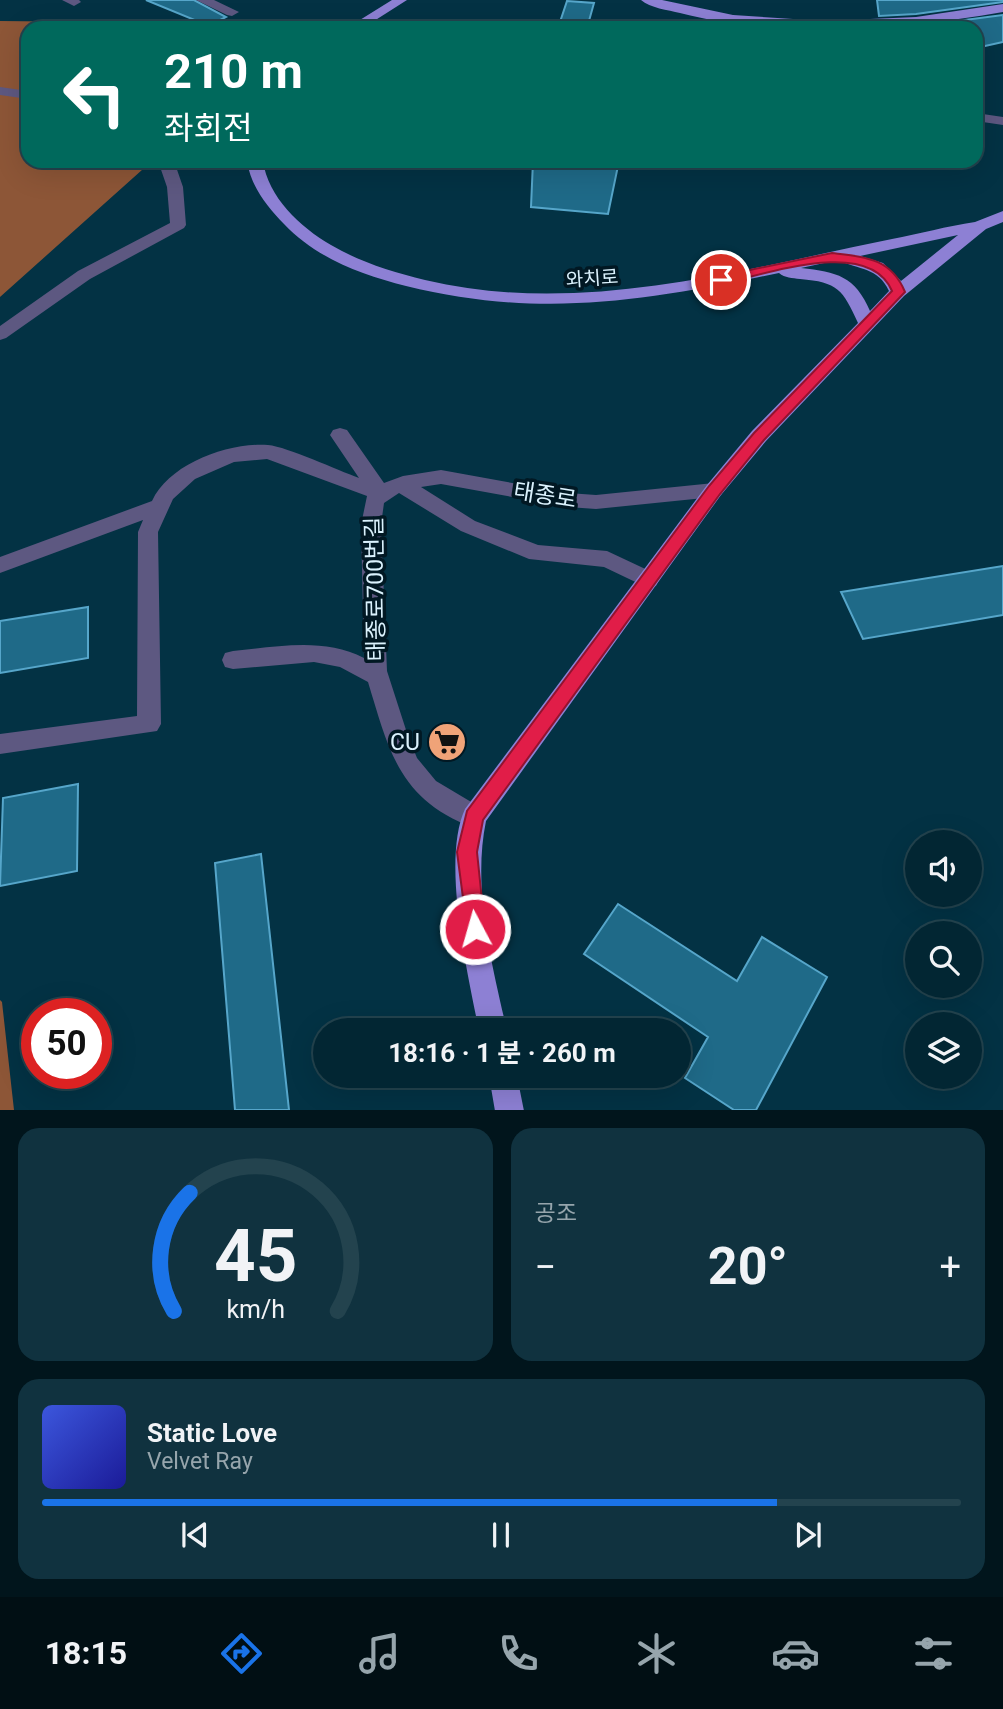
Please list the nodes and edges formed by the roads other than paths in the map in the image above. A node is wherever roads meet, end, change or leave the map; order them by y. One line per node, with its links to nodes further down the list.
1 (202, 0): 5 (street)
2 (401, 0): 6 (main road)
3 (647, 0): 7 (main road)
4 (1003, 8): 8 (main road)
5 (232, 12)
6 (366, 21)
7 (722, 21)
8 (919, 21)
9 (0, 91): 10 (street)
10 (21, 94)
11 (983, 118): 12 (street)
12 (1003, 121)
13 (168, 168): 21 (street)
14 (257, 168): 18 (main road, 와치로)
15 (1003, 216): 16 (main road)
16 (980, 226): 17 (main road, 와치로); 19 (main road)
17 (832, 257): 18 (main road, 와치로); 19 (main road)
18 (764, 271): 20 (main road)
19 (898, 292): 20 (main road)
20 (867, 325): 24 (main road)
21 (0, 334)
22 (340, 435): 23 (street)
23 (390, 489): 24 (street, 태종로); 25 (street); 27 (street); 29 (street, 태종로700번길)
24 (715, 490): 27 (main road)
25 (160, 506): 26 (street); 30 (street)
26 (0, 565)
27 (648, 580): 31 (main road)
28 (233, 660): 29 (street)
29 (378, 676): 31 (street, 태종로700번길)
30 (0, 744)
31 (474, 817): 32 (main road)
32 (490, 1018)
33 (505, 1088): 34 (main road)
34 (510, 1110)

